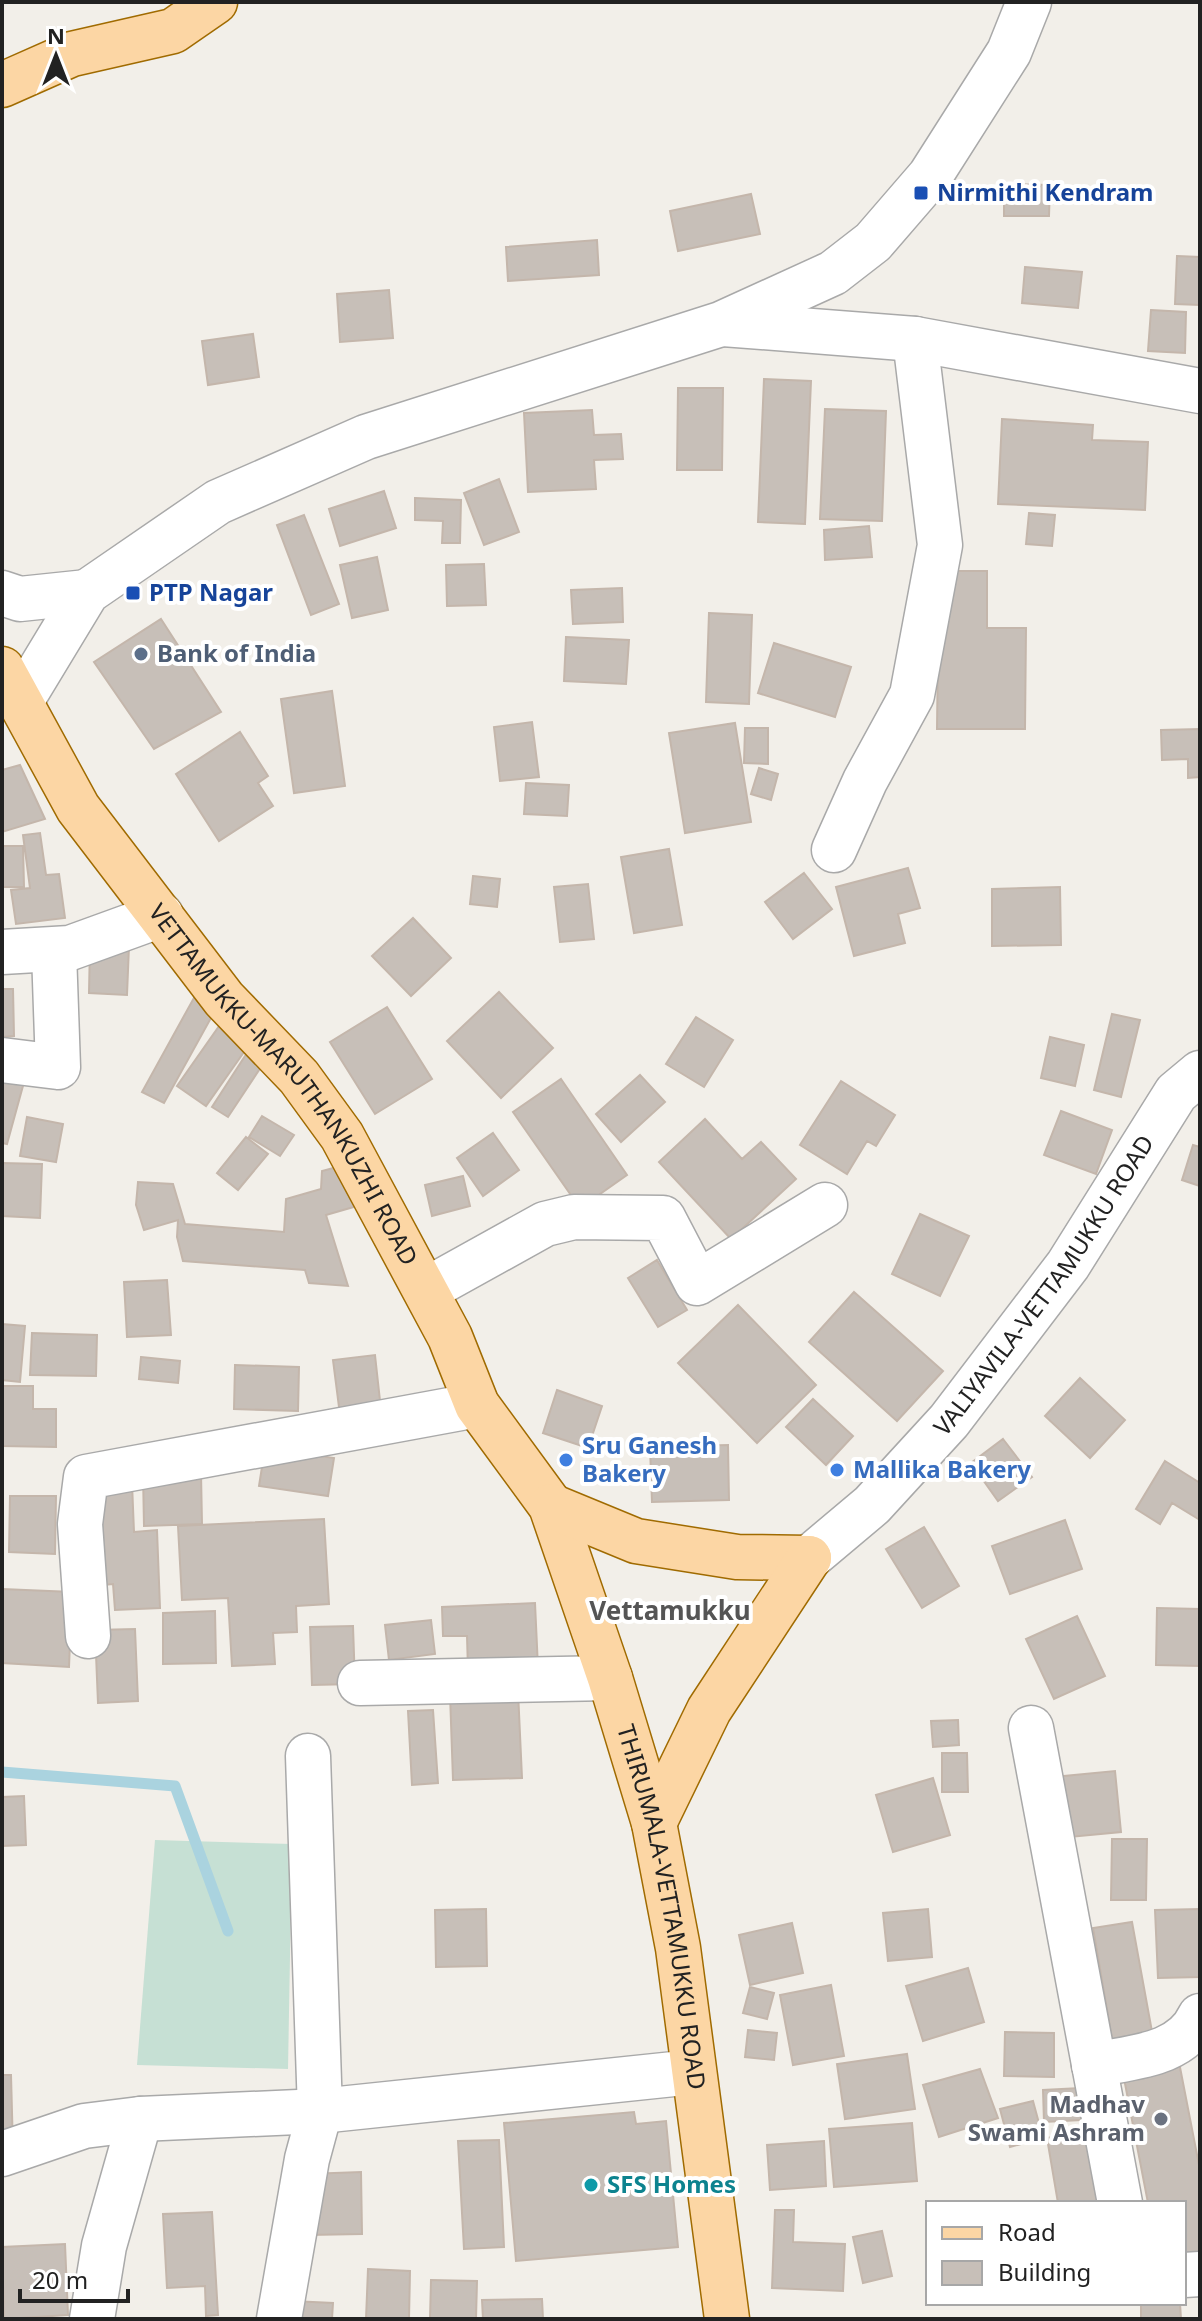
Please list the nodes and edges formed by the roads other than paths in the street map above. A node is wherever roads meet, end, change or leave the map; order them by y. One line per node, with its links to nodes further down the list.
1 (215, 2): 3 (main road)
2 (1029, 2): 4 (street)
3 (2, 85)
4 (721, 324): 5 (street); 7 (street)
5 (915, 339): 6 (street); 10 (street)
6 (1200, 391)
7 (87, 592): 8 (street); 9 (street)
8 (2, 593)
9 (12, 685): 11 (main road, VETTAMUKKU-MARUTHANKUZHI ROAD)
10 (834, 850)
11 (161, 915): 13 (street); 17 (main road, VETTAMUKKU-MARUTHANKUZHI ROAD)
12 (2, 952): 13 (street)
13 (54, 952): 14 (street)
14 (2, 1060)
15 (1200, 1073): 20 (street, VALIYAVILA-VETTAMUKKU ROAD)
16 (825, 1205): 17 (street)
17 (426, 1290): 18 (main road, VETTAMUKKU-MARUTHANKUZHI ROAD)
18 (477, 1405): 19 (main road, VETTAMUKKU-MARUTHANKUZHI ROAD); 21 (street)
19 (551, 1506): 20 (main road); 22 (main road, THIRUMALA-VETTAMUKKU ROAD)
20 (809, 1558): 26 (main road)
21 (88, 1636)
22 (610, 1678): 23 (street); 26 (main road, THIRUMALA-VETTAMUKKU ROAD)
23 (360, 1683)
24 (1031, 1728): 28 (street)
25 (308, 1756): 30 (street)
26 (654, 1823): 29 (main road, THIRUMALA-VETTAMUKKU ROAD)
27 (1200, 2016): 28 (street)
28 (1094, 2065): 33 (street)
29 (693, 2072): 30 (street); 36 (main road, THIRUMALA-VETTAMUKKU ROAD)
30 (320, 2111): 31 (street); 35 (street)
31 (140, 2119): 32 (street); 34 (street)
32 (2, 2154)
33 (1120, 2201)
34 (92, 2319)
35 (279, 2319)
36 (727, 2319)

